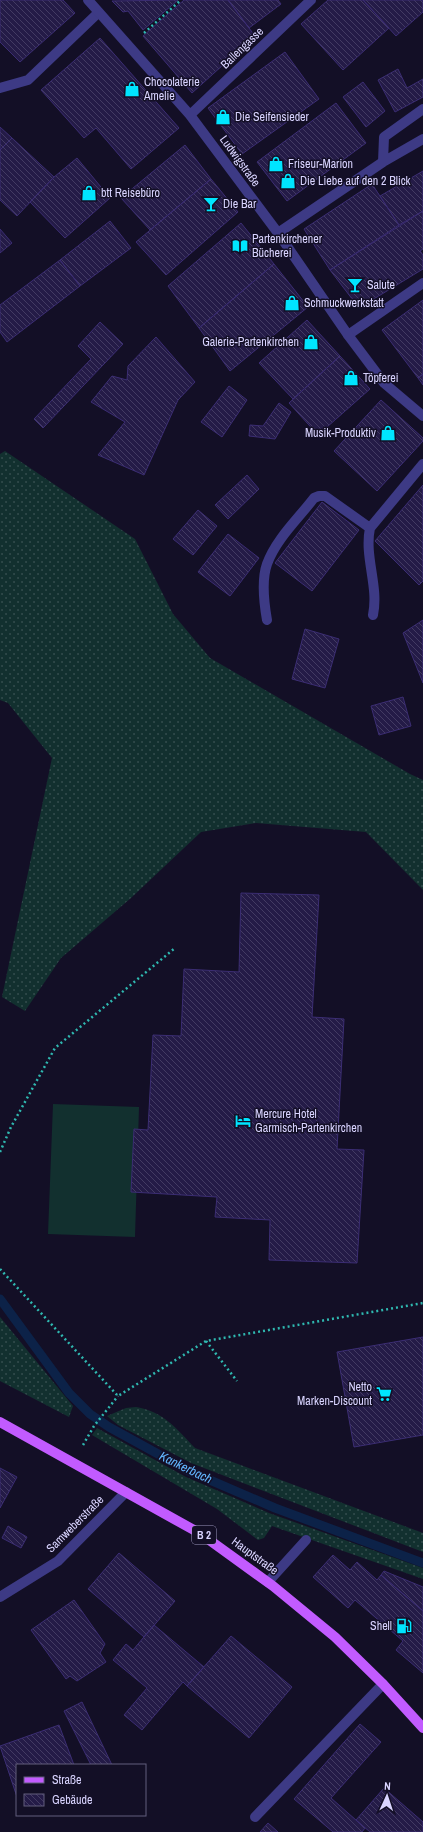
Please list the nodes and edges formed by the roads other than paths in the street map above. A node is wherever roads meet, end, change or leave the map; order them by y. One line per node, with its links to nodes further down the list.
1 (88, 0): 3 (street, Ludwigstraße)
2 (311, 0): 6 (street, Ballengasse)
3 (98, 13): 4 (street); 6 (street, Ludwigstraße)
4 (0, 88)
5 (423, 109): 8 (street)
6 (190, 115): 9 (street, Ludwigstraße)
7 (423, 139): 8 (street)
8 (383, 162): 9 (street)
9 (278, 233): 11 (street, Ludwigstraße)
10 (423, 282): 11 (street)
11 (348, 336): 12 (street, Ludwigstraße)
12 (423, 416)
13 (423, 464): 14 (street)
14 (370, 528): 15 (street); 16 (street)
15 (373, 615)
16 (266, 620)
17 (0, 1422): 18 (main road, Hauptstraße / B 2)
18 (126, 1492): 20 (main road, Hauptstraße / B 2); 21 (street, Samweberstraße)
19 (306, 1540): 20 (street)
20 (268, 1582): 22 (main road, Hauptstraße / B 2)
21 (0, 1597)
22 (383, 1684): 23 (main road, Hauptstraße / B 2); 24 (street)
23 (423, 1728)
24 (255, 1817)

